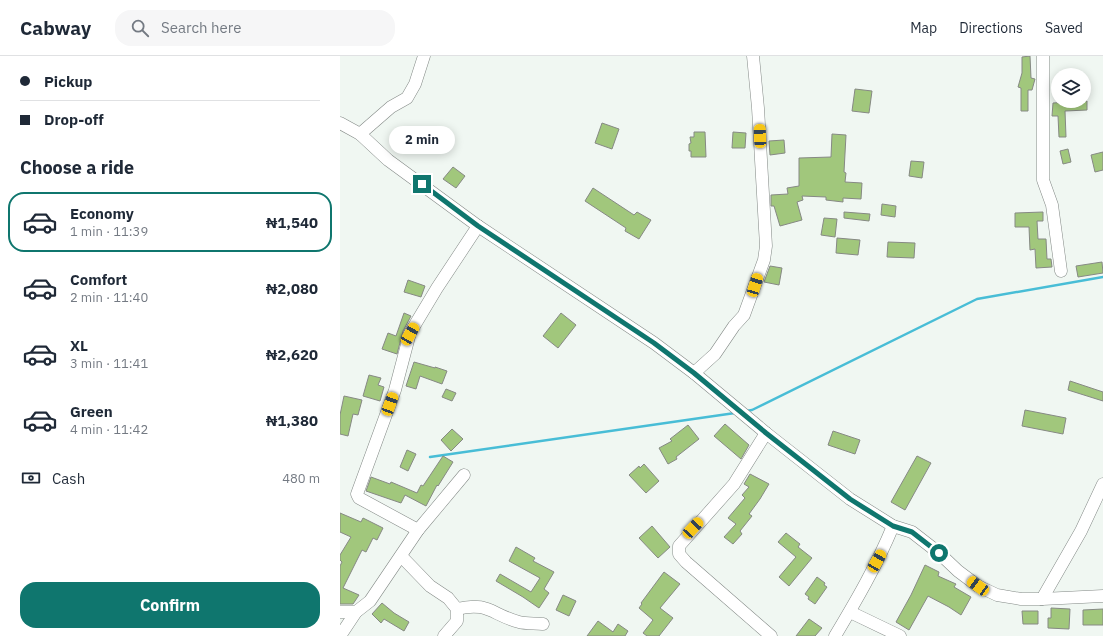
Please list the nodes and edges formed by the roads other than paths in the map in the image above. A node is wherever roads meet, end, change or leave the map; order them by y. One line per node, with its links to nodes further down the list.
1 (424, 56): 5 (street)
2 (753, 56): 9 (street)
3 (1043, 56): 7 (street)
4 (340, 123): 5 (street)
5 (360, 134): 6 (street)
6 (478, 226): 8 (street); 9 (street); 14 (street)
7 (1061, 270)
8 (442, 285)
9 (694, 373): 10 (street)
10 (766, 433): 13 (street); 25 (street)
11 (464, 475): 14 (street)
12 (1103, 484): 17 (street)
13 (893, 526): 17 (street); 21 (street)
14 (418, 530): 15 (street)
15 (401, 556): 18 (street); 20 (street)
16 (1103, 596): 17 (street)
17 (1042, 599)
18 (457, 608): 22 (street); 24 (street)
19 (340, 612): 20 (street)
20 (356, 612): 23 (street)
21 (850, 612): 26 (street); 27 (street)
22 (543, 624)
23 (340, 636)
24 (444, 636)
25 (771, 636)
26 (835, 636)
27 (900, 636)

